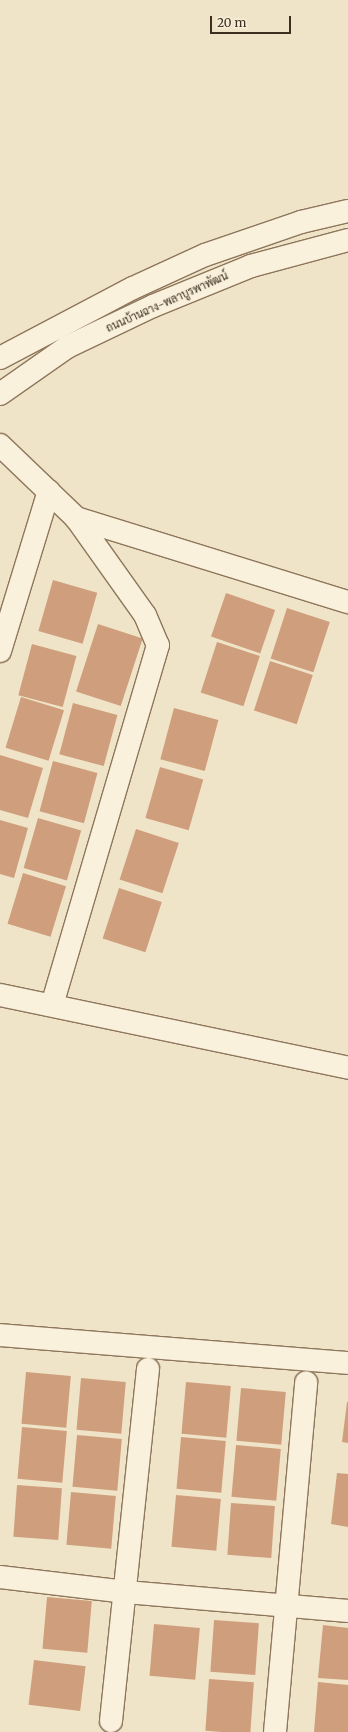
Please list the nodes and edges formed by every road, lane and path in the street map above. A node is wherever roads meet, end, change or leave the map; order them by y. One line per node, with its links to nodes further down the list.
1 (348, 211): 3 (street)
2 (348, 240): 4 (street, ถนนบ้านฉาง-พลาบูรพาพัฒน์)
3 (0, 358)
4 (0, 394)
5 (0, 445): 6 (street)
6 (50, 491): 7 (street); 9 (street)
7 (76, 518): 8 (street); 11 (street)
8 (348, 602)
9 (0, 651)
10 (0, 995): 11 (street)
11 (52, 1005): 12 (street)
12 (348, 1068)
13 (0, 1335): 14 (street)
14 (348, 1362)
15 (148, 1369): 18 (street)
16 (306, 1382): 19 (street)
17 (0, 1577): 18 (street)
18 (126, 1592): 19 (street); 21 (street)
19 (289, 1605): 20 (street); 22 (street)
20 (348, 1611)
21 (111, 1721)
22 (275, 1732)

